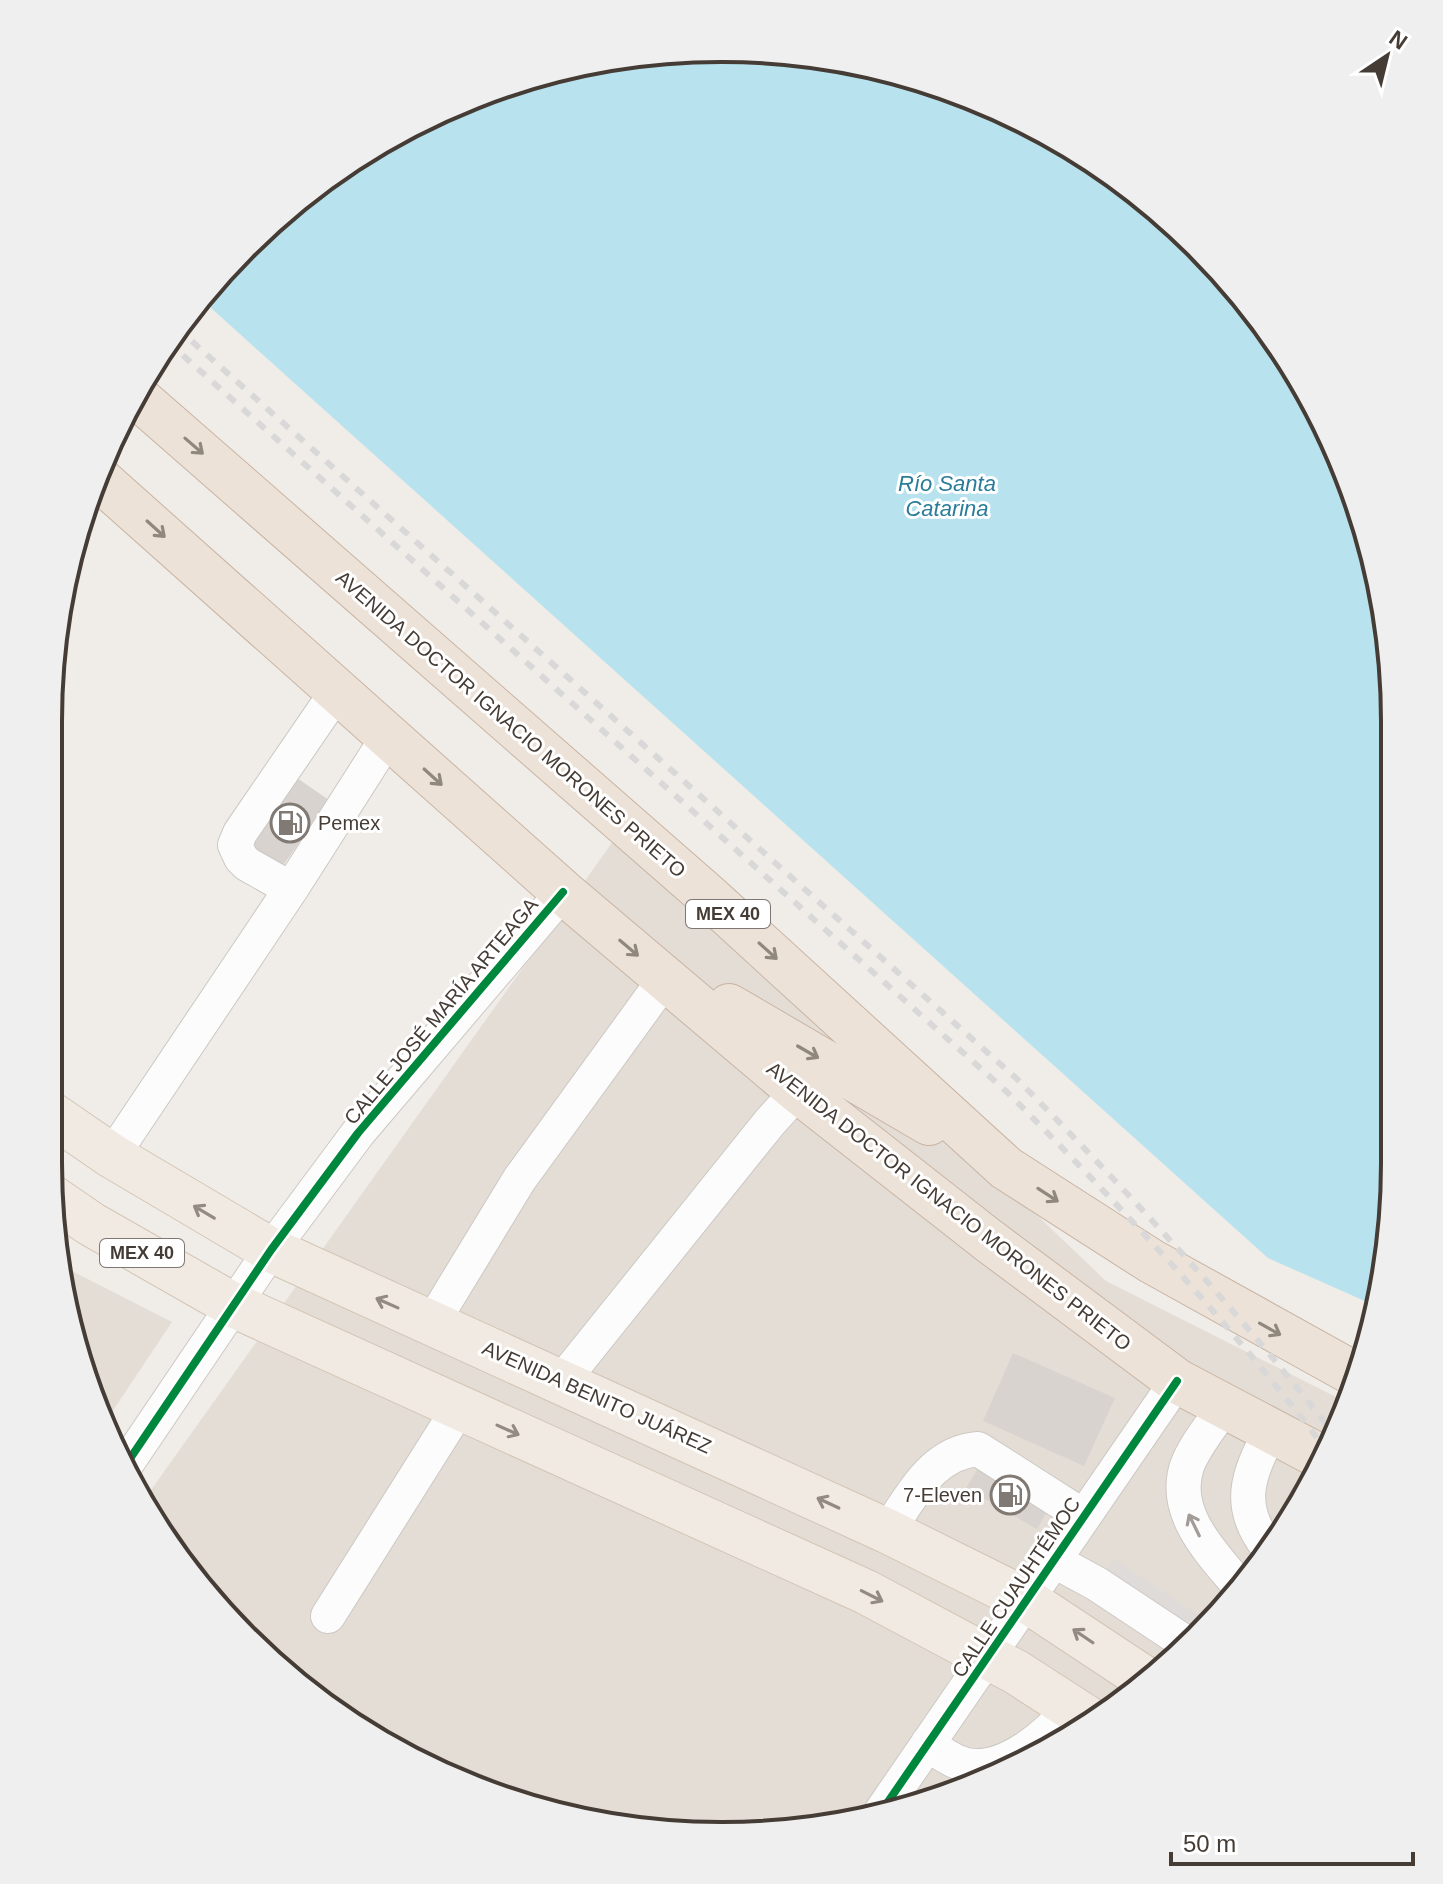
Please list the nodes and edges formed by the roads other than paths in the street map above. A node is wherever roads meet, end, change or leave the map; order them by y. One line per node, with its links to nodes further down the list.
1 (144, 403): 11 (highway, AVENIDA DOCTOR IGNACIO MORONES PRIETO / MEX 40, one-way to 11)
2 (106, 485): 3 (highway, AVENIDA DOCTOR IGNACIO MORONES PRIETO, one-way to 3)
3 (338, 690): 4 (highway, AVENIDA DOCTOR IGNACIO MORONES PRIETO); 5 (street)
4 (388, 737): 5 (street); 6 (highway, AVENIDA DOCTOR IGNACIO MORONES PRIETO, one-way to 6)
5 (291, 889): 10 (street)
6 (563, 892): 7 (highway, AVENIDA DOCTOR IGNACIO MORONES PRIETO, one-way to 7); 13 (street, CALLE JOSÉ MARÍA ARTEAGA)
7 (665, 979): 8 (highway, AVENIDA DOCTOR IGNACIO MORONES PRIETO); 11 (highway, one-way to 11); 15 (street)
8 (798, 1091): 17 (street); 18 (highway, AVENIDA DOCTOR IGNACIO MORONES PRIETO)
9 (62, 1122): 10 (main road, AVENIDA BENITO JUÁREZ)
10 (112, 1156): 13 (main road, AVENIDA BENITO JUÁREZ, one-way to 10)
11 (1006, 1168): 16 (highway, AVENIDA DOCTOR IGNACIO MORONES PRIETO / MEX 40, one-way to 16)
12 (63, 1205): 14 (main road, MEX 40)
13 (271, 1250): 14 (street, CALLE JOSÉ MARÍA ARTEAGA); 15 (main road, AVENIDA BENITO JUÁREZ, one-way to 13)
14 (233, 1305): 20 (main road, MEX 40); 23 (street, CALLE JOSÉ MARÍA ARTEAGA)
15 (432, 1323): 17 (main road, AVENIDA BENITO JUÁREZ)
16 (1347, 1370)
17 (562, 1381): 25 (main road, AVENIDA BENITO JUÁREZ, one-way to 17)
18 (1177, 1381): 19 (highway, AVENIDA DOCTOR IGNACIO MORONES PRIETO); 24 (street, CALLE CUAUHTÉMOC)
19 (1224, 1407): 21 (highway, AVENIDA DOCTOR IGNACIO MORONES PRIETO); 28 (street, one-way to 19)
20 (459, 1408): 30 (street); 32 (main road, MEX 40, one-way to 32)
21 (1271, 1431): 22 (highway, AVENIDA DOCTOR IGNACIO MORONES PRIETO); 26 (street)
22 (1313, 1453)
23 (131, 1457)
24 (1083, 1516): 25 (street); 27 (street, CALLE CUAUHTÉMOC)
25 (887, 1531): 29 (main road, AVENIDA BENITO JUÁREZ)
26 (1262, 1540)
27 (1053, 1560): 29 (street, CALLE CUAUHTÉMOC); 31 (street)
28 (1233, 1578)
29 (1026, 1600): 32 (street, CALLE CUAUHTÉMOC); 33 (main road, AVENIDA BENITO JUÁREZ, one-way to 29)
30 (328, 1616)
31 (1178, 1638)
32 (988, 1657): 34 (main road, MEX 40); 37 (street, CALLE CUAUHTÉMOC)
33 (1137, 1674)
34 (1082, 1715)
35 (1080, 1716): 36 (street)
36 (1035, 1742)
37 (928, 1743): 38 (street); 39 (street, CALLE CUAUHTÉMOC)
38 (1004, 1758)
39 (889, 1801)

